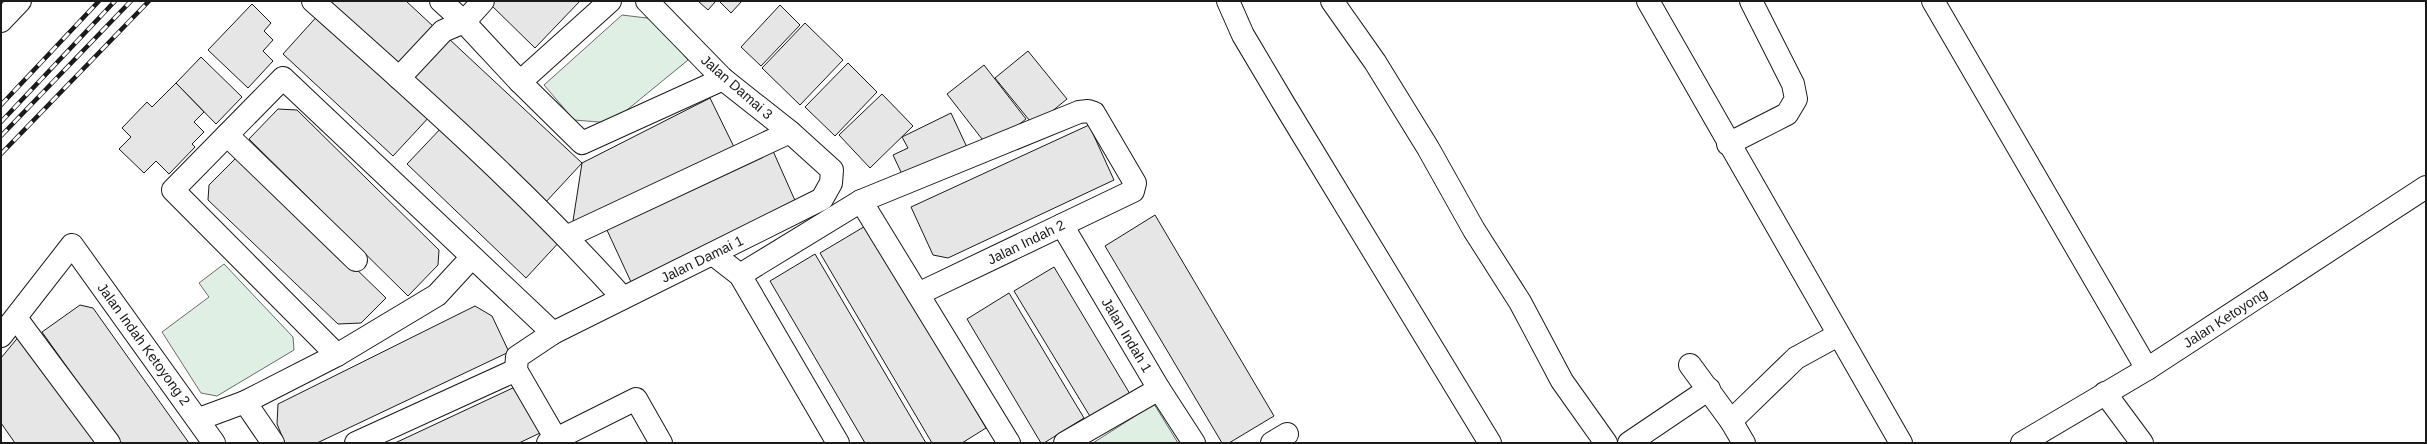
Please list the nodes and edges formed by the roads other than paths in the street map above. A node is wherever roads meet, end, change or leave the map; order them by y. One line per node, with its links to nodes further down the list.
1 (20, 1): 12 (street)
2 (313, 1): 14 (street)
3 (441, 1): 13 (street)
4 (484, 1): 13 (street)
5 (610, 1): 16 (street)
6 (647, 1): 15 (street, Jalan Damai 3)
7 (1228, 1): 55 (street)
8 (1332, 1): 56 (street)
9 (1648, 1): 19 (street)
10 (1751, 1): 19 (street)
11 (1932, 1): 37 (street)
12 (1, 20)
13 (464, 22): 14 (street); 16 (street)
14 (399, 78): 24 (street)
15 (723, 79): 16 (street); 17 (street, Jalan Damai 3)
16 (520, 82)
17 (790, 132): 20 (street, Jalan Damai 3); 24 (street)
18 (227, 135): 26 (street); 27 (street); 35 (street)
19 (1728, 144): 33 (street)
20 (832, 170): 25 (street, Jalan Damai 1)
21 (2426, 187): 37 (street, Jalan Ketoyong)
22 (861, 201): 23 (street, Jalan Indah 2); 28 (street); 29 (street)
23 (1062, 225): 29 (street, Jalan Indah 2); 39 (street, Jalan Indah 1)
24 (568, 236): 30 (street)
25 (713, 254): 28 (street); 30 (street, Jalan Damai 1)
26 (472, 257): 32 (street); 35 (street)
27 (356, 260)
28 (740, 275): 52 (street)
29 (918, 294): 46 (street)
30 (623, 298): 32 (street, Jalan Damai 1)
31 (16, 318): 34 (street); 43 (street, Jalan Indah Ketoyong 2); 47 (street)
32 (553, 333): 38 (street, Jalan Damai 1)
33 (1838, 335): 44 (street); 59 (street)
34 (1, 336)
35 (337, 355): 42 (street)
36 (1690, 365): 40 (street)
37 (2146, 368): 41 (street, Jalan Ketoyong)
38 (516, 370): 45 (street); 50 (street)
39 (1159, 389): 53 (street); 54 (street, Jalan Indah 1)
40 (1709, 390): 44 (street); 57 (street)
41 (2105, 393): 60 (street, Jalan Ketoyong); 61 (street)
42 (245, 402): 43 (street); 49 (street)
43 (199, 419): 48 (street, Jalan Indah Ketoyong 2)
44 (1731, 421): 58 (street)
45 (562, 439): 51 (street)
46 (1006, 442)
47 (109, 443)
48 (214, 443)
49 (273, 443)
50 (356, 443)
51 (661, 443)
52 (838, 443)
53 (1065, 443)
54 (1194, 443)
55 (1490, 443)
56 (1606, 443)
57 (1629, 443)
58 (1744, 443)
59 (1901, 443)
60 (2022, 443)
61 (2142, 443)

